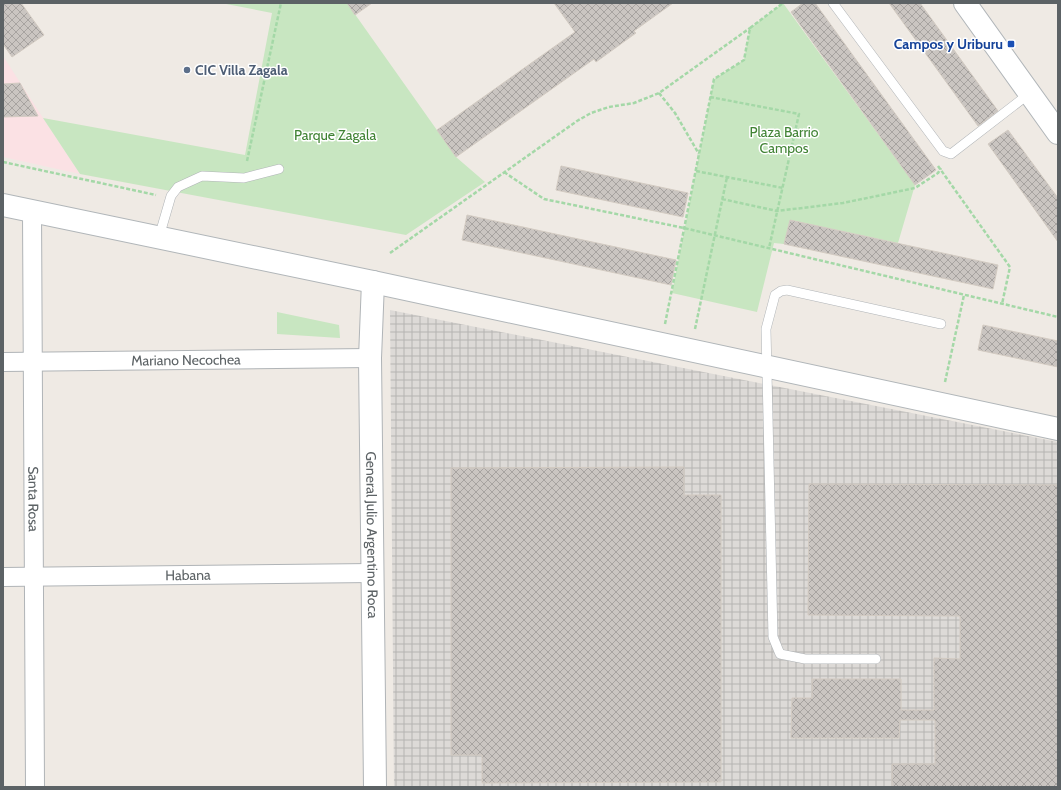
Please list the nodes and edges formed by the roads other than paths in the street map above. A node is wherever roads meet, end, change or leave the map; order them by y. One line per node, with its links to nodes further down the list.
1 (833, 3): 3 (lane)
2 (971, 4): 3 (main road)
3 (1030, 93): 4 (main road)
4 (1058, 133)
5 (279, 169): 8 (lane)
6 (3, 205): 7 (main road)
7 (32, 211): 8 (main road); 13 (street, Santa Rosa)
8 (159, 237): 9 (main road)
9 (373, 282): 11 (main road, General Julio Argentino Roca); 14 (main road)
10 (941, 324): 14 (lane)
11 (370, 358): 13 (street, Mariano Necochea); 16 (main road, General Julio Argentino Roca)
12 (3, 362): 13 (street, Mariano Necochea)
13 (33, 362): 18 (street, Santa Rosa)
14 (766, 367): 15 (main road); 19 (lane)
15 (1058, 429)
16 (372, 573): 18 (street, Habana); 21 (main road, General Julio Argentino Roca)
17 (3, 577): 18 (street, Habana)
18 (34, 577): 20 (street, Santa Rosa)
19 (876, 659)
20 (35, 787)
21 (375, 787)

